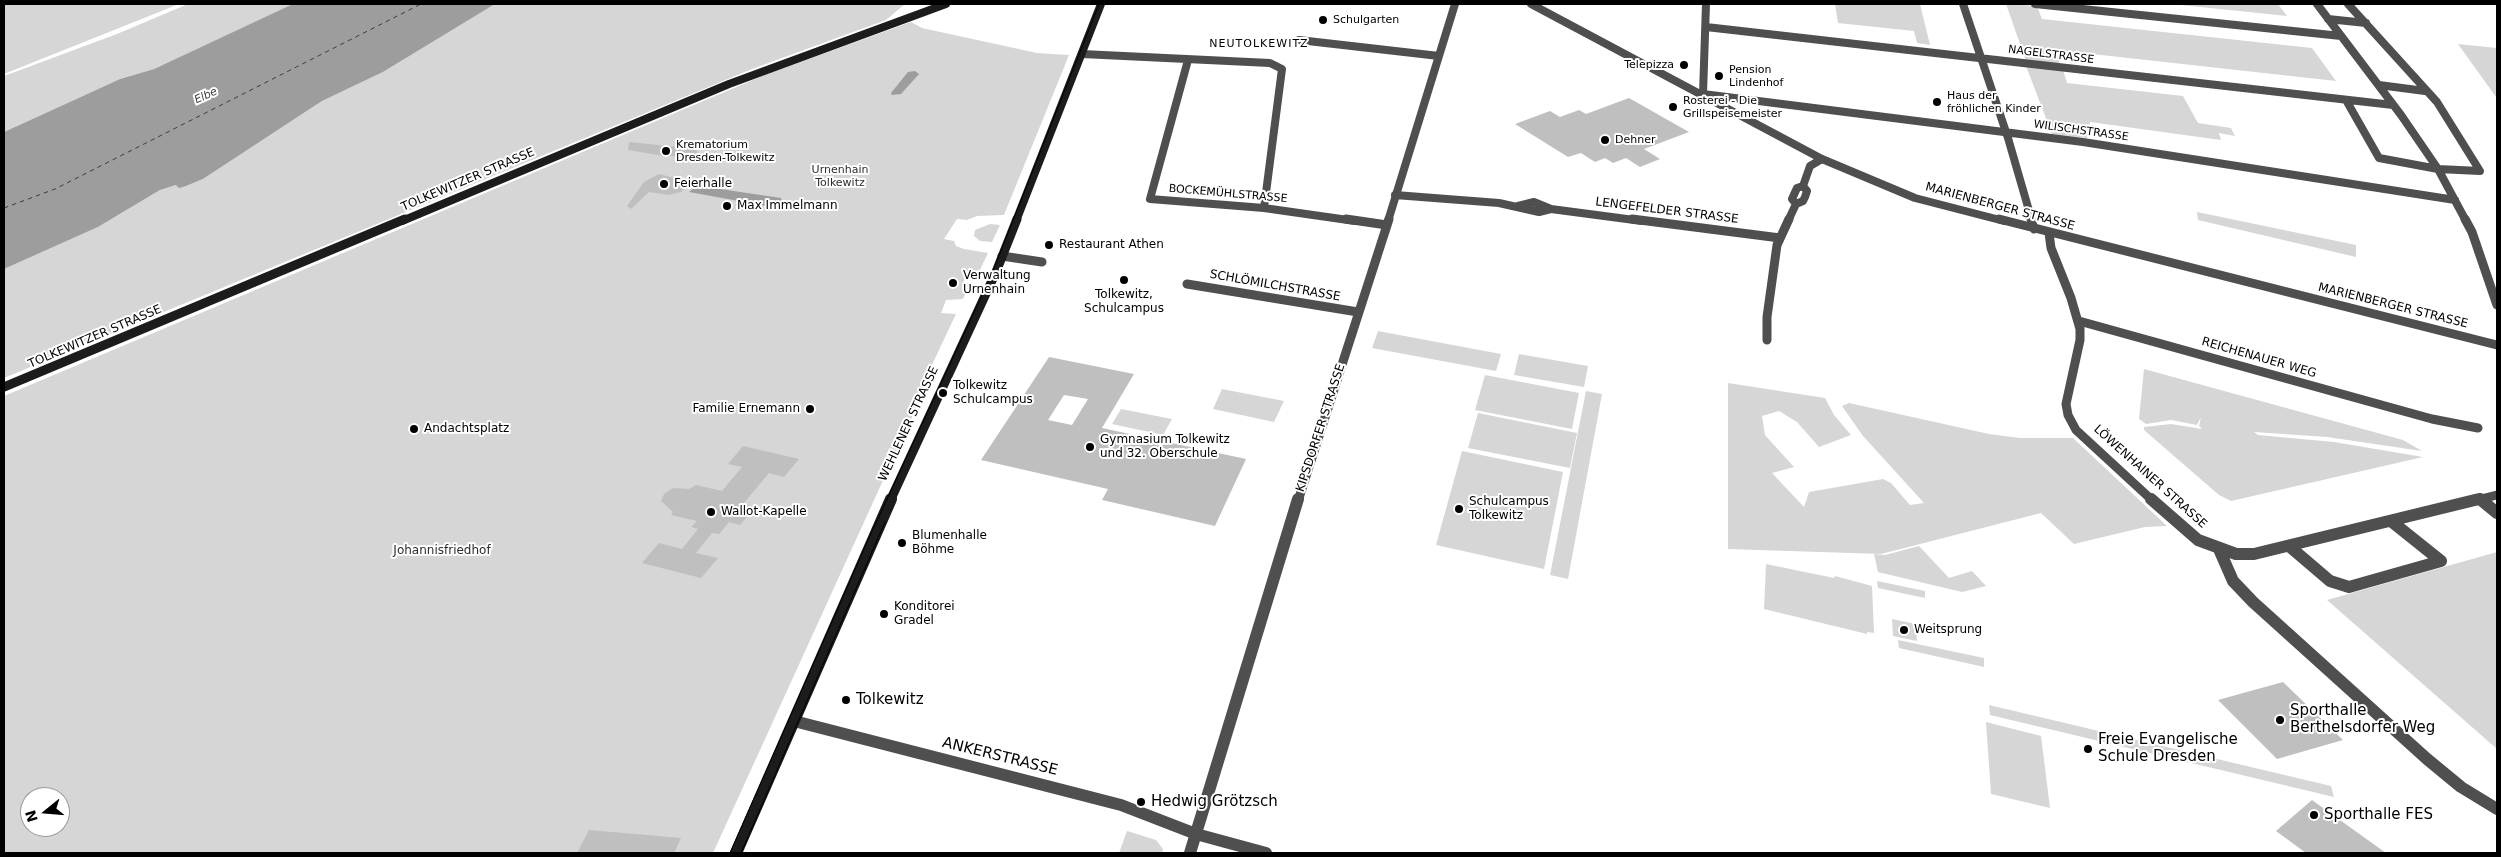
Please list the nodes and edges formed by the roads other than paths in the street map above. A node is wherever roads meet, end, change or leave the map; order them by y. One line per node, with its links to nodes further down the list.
1 (946, 4): 42 (main road, TOLKEWITZER STRASSE)
2 (1101, 4): 15 (main road, WEHLENER STRASSE)
3 (1455, 4): 16 (street, KIPSDORFER STRASSE)
4 (1531, 4): 21 (street, MARIENBERGER STRASSE)
5 (1706, 4): 12 (street)
6 (1963, 4): 17 (street)
7 (2035, 4): 13 (street)
8 (2317, 4): 10 (street)
9 (2348, 4): 11 (street)
10 (2328, 19): 11 (street); 13 (street)
11 (2366, 22): 20 (street)
12 (1706, 27): 17 (street, NAGELSTRASSE); 21 (street)
13 (2340, 36): 19 (street)
14 (1299, 40): 16 (street)
15 (1082, 54): 18 (street); 34 (main road, WEHLENER STRASSE)
16 (1439, 56): 27 (street, KIPSDORFER STRASSE)
17 (1980, 58): 22 (street, NAGELSTRASSE); 24 (street)
18 (1188, 60): 29 (street); 29 (street, BOCKEMÜHLSTRASSE)
19 (2379, 86): 20 (street); 23 (street)
20 (2425, 91): 26 (street)
21 (1703, 94): 24 (street, WILISCHSTRASSE); 25 (street, MARIENBERGER STRASSE)
22 (2346, 100): 23 (street, NAGELSTRASSE); 26 (street)
23 (2393, 105): 26 (street)
24 (2005, 132): 28 (street, WILISCHSTRASSE); 31 (street)
25 (1822, 159): 31 (street, MARIENBERGER STRASSE); 33 (street)
26 (2438, 169): 28 (street)
27 (1396, 195): 30 (street, KIPSDORFER STRASSE); 33 (street, LENGEFELDER STRASSE)
28 (2455, 200): 37 (street)
29 (1264, 208): 30 (street, BOCKEMÜHLSTRASSE)
30 (1387, 224): 38 (street, KIPSDORFER STRASSE)
31 (2034, 229): 32 (street, MARIENBERGER STRASSE)
32 (2049, 233): 39 (street, LÖWENHAINER STRASSE); 41 (street, MARIENBERGER STRASSE)
33 (1780, 238): 40 (street)
34 (1002, 256): 35 (street); 50 (main road, WEHLENER STRASSE)
35 (1042, 262)
36 (1187, 284): 38 (street, SCHLÖMILCHSTRASSE)
37 (2497, 305)
38 (1358, 312): 52 (street, KIPSDORFER STRASSE)
39 (2078, 321): 43 (street, REICHENAUER WEG); 49 (street, LÖWENHAINER STRASSE)
40 (1767, 340)
41 (2497, 345)
42 (4, 387)
43 (2478, 428)
44 (2497, 495): 45 (street, LÖWENHAINER STRASSE)
45 (2479, 499): 46 (street); 47 (street, LÖWENHAINER STRASSE)
46 (2497, 512)
47 (2391, 521): 48 (street, LÖWENHAINER STRASSE); 48 (street)
48 (2289, 546): 49 (street, LÖWENHAINER STRASSE)
49 (2219, 549): 51 (street)
50 (794, 721): 52 (street, ANKERSTRASSE); 53 (main road, WEHLENER STRASSE)
51 (2497, 809)
52 (1196, 834): 54 (street, KIPSDORFER STRASSE); 55 (street, ANKERSTRASSE)
53 (736, 853)
54 (1190, 853)
55 (1266, 853)

